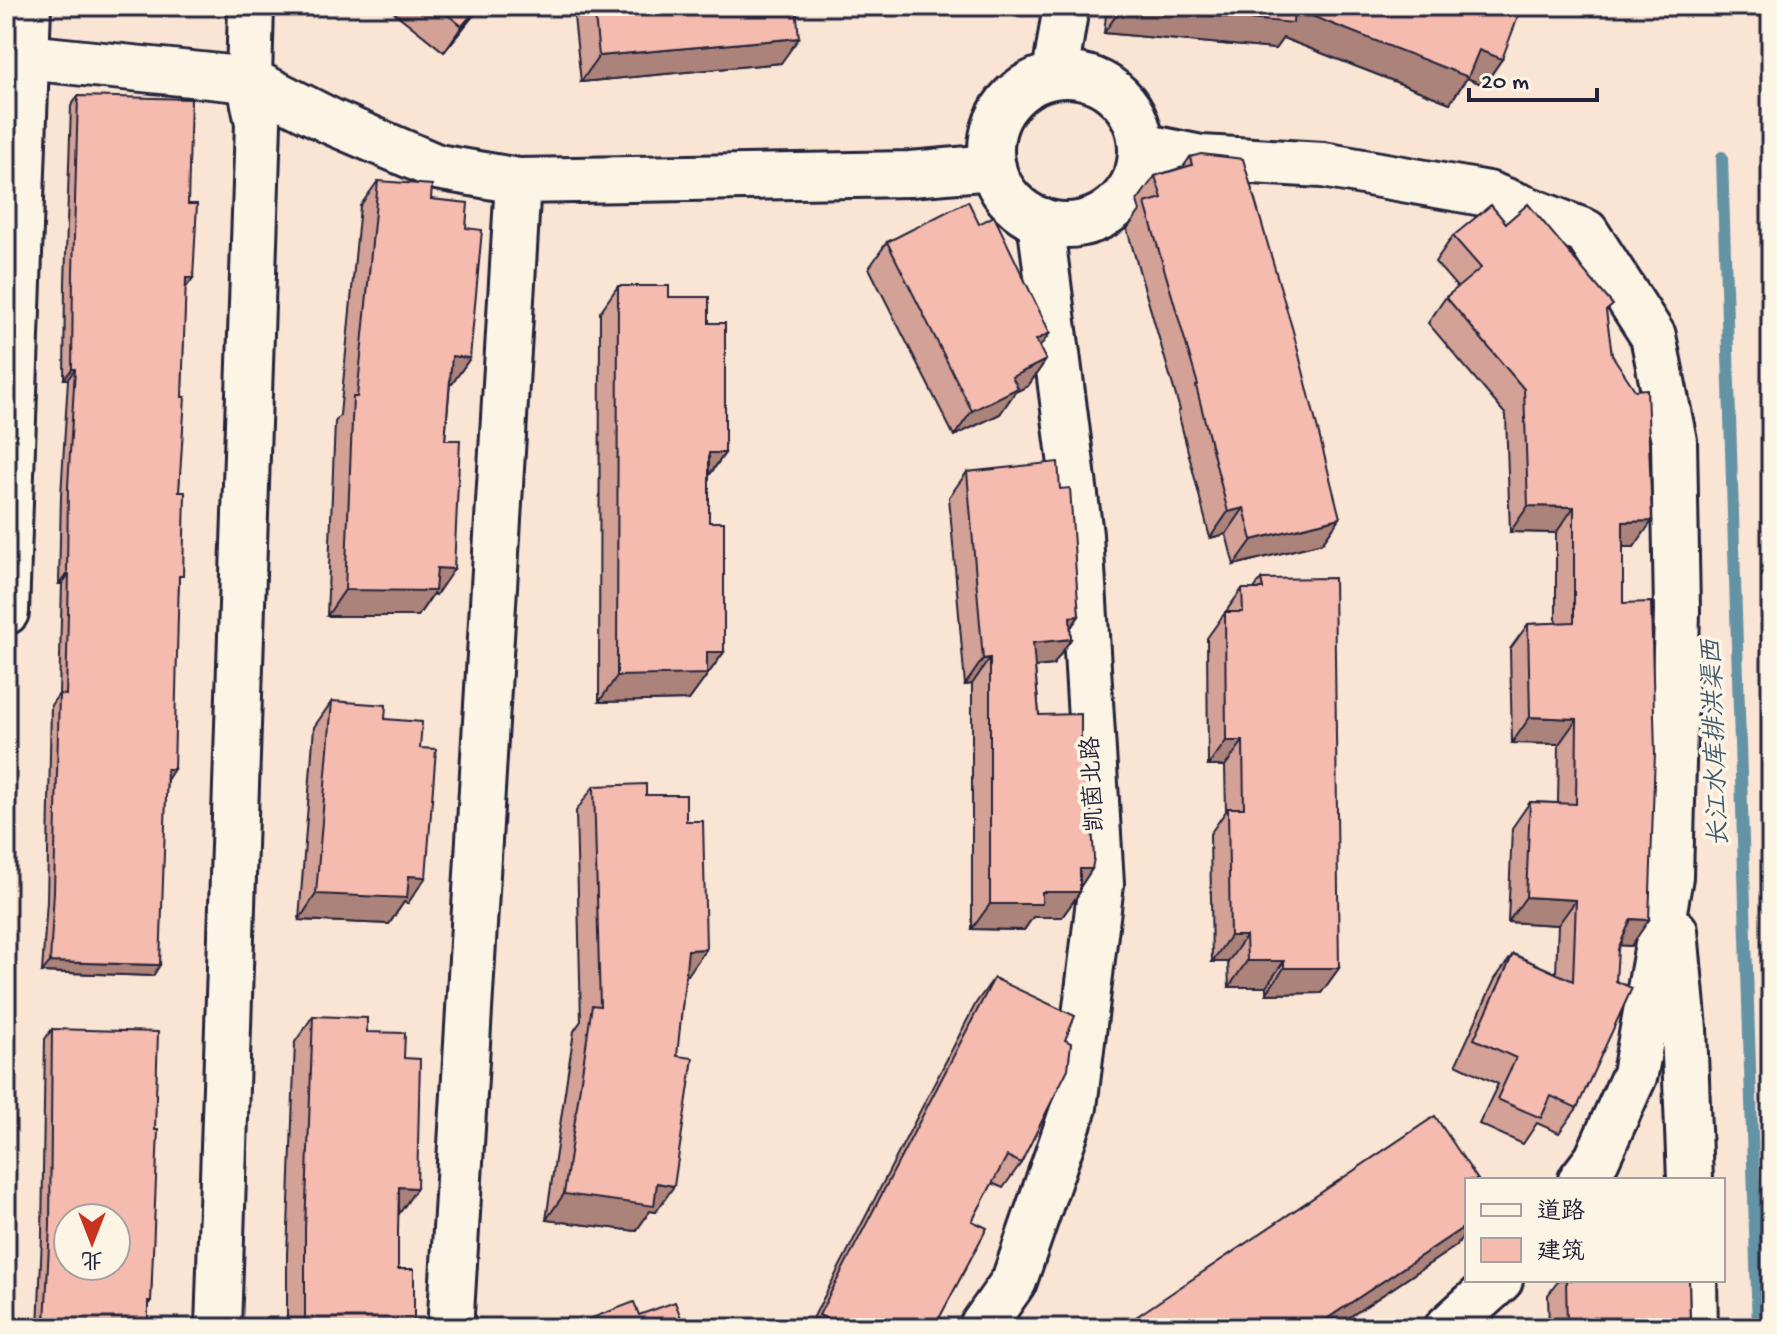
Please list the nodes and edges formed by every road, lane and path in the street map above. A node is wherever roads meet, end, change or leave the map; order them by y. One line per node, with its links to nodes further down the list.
1 (28, 6): 4 (street)
2 (251, 6): 6 (street)
3 (1066, 6): 5 (street)
4 (26, 57): 6 (street); 11 (street)
5 (1055, 75): 7 (street); 8 (street)
6 (249, 80): 9 (street); 17 (street)
7 (1142, 146): 10 (street); 12 (street)
8 (993, 167): 9 (street); 10 (street)
9 (518, 181): 18 (street)
10 (1040, 220): 19 (street, 凯茵北路)
11 (6, 612)
12 (1670, 877): 13 (street); 14 (street)
13 (1583, 1178)
14 (1690, 1178)
15 (1498, 1282): 20 (street)
16 (1694, 1282): 21 (street)
17 (218, 1328)
18 (452, 1328)
19 (981, 1328)
20 (1447, 1328)
21 (1695, 1328)

